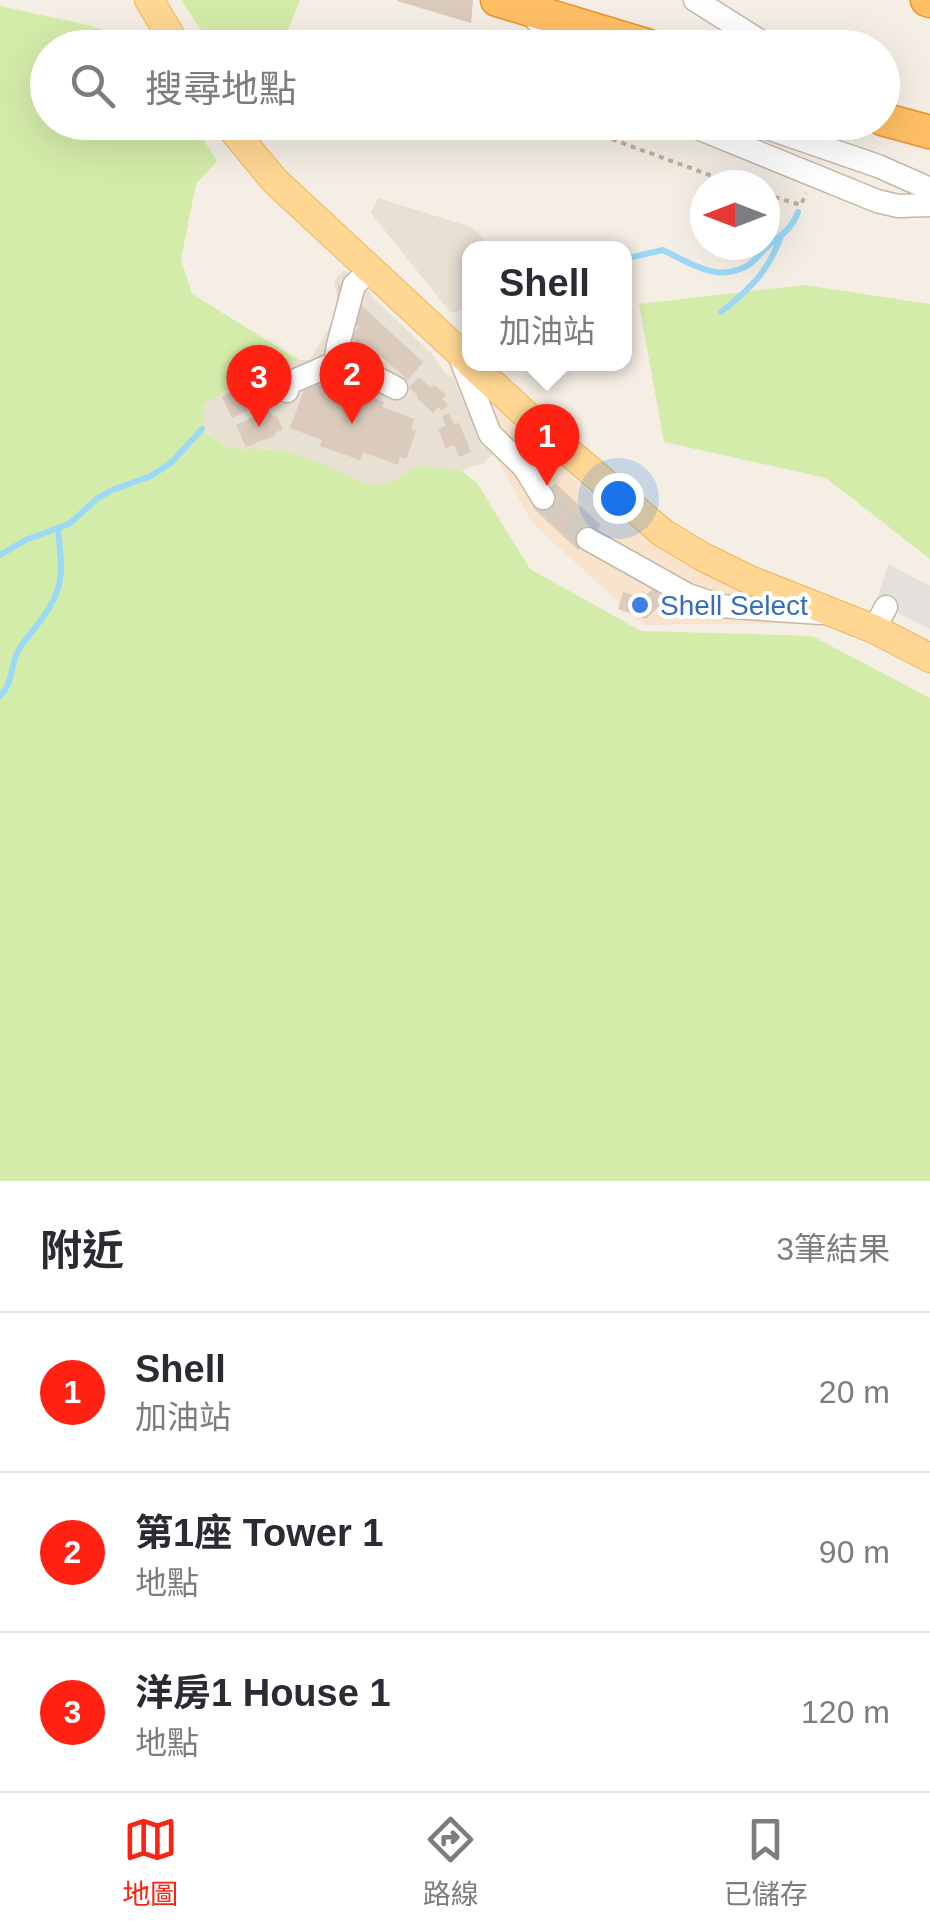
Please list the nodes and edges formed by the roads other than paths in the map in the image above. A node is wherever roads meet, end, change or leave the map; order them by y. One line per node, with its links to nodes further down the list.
1 (149, 0): 4 (main road)
2 (499, 0): 5 (lane); 6 (highway)
3 (696, 0): 7 (lane)
4 (167, 30)
5 (552, 30)
6 (597, 30)
7 (743, 30)
8 (900, 124): 9 (highway)
9 (930, 132)
10 (241, 140): 15 (main road)
11 (743, 140): 14 (lane)
12 (802, 140): 13 (lane)
13 (930, 189)
14 (930, 205)
15 (370, 270): 16 (main road); 17 (lane)
16 (462, 354)
17 (335, 364): 20 (lane); 21 (lane)
18 (470, 371): 22 (lane)
19 (480, 371): 24 (main road)
20 (396, 388)
21 (287, 391)
22 (544, 498)
23 (588, 539): 24 (lane)
24 (839, 614): 25 (main road)
25 (930, 658)

